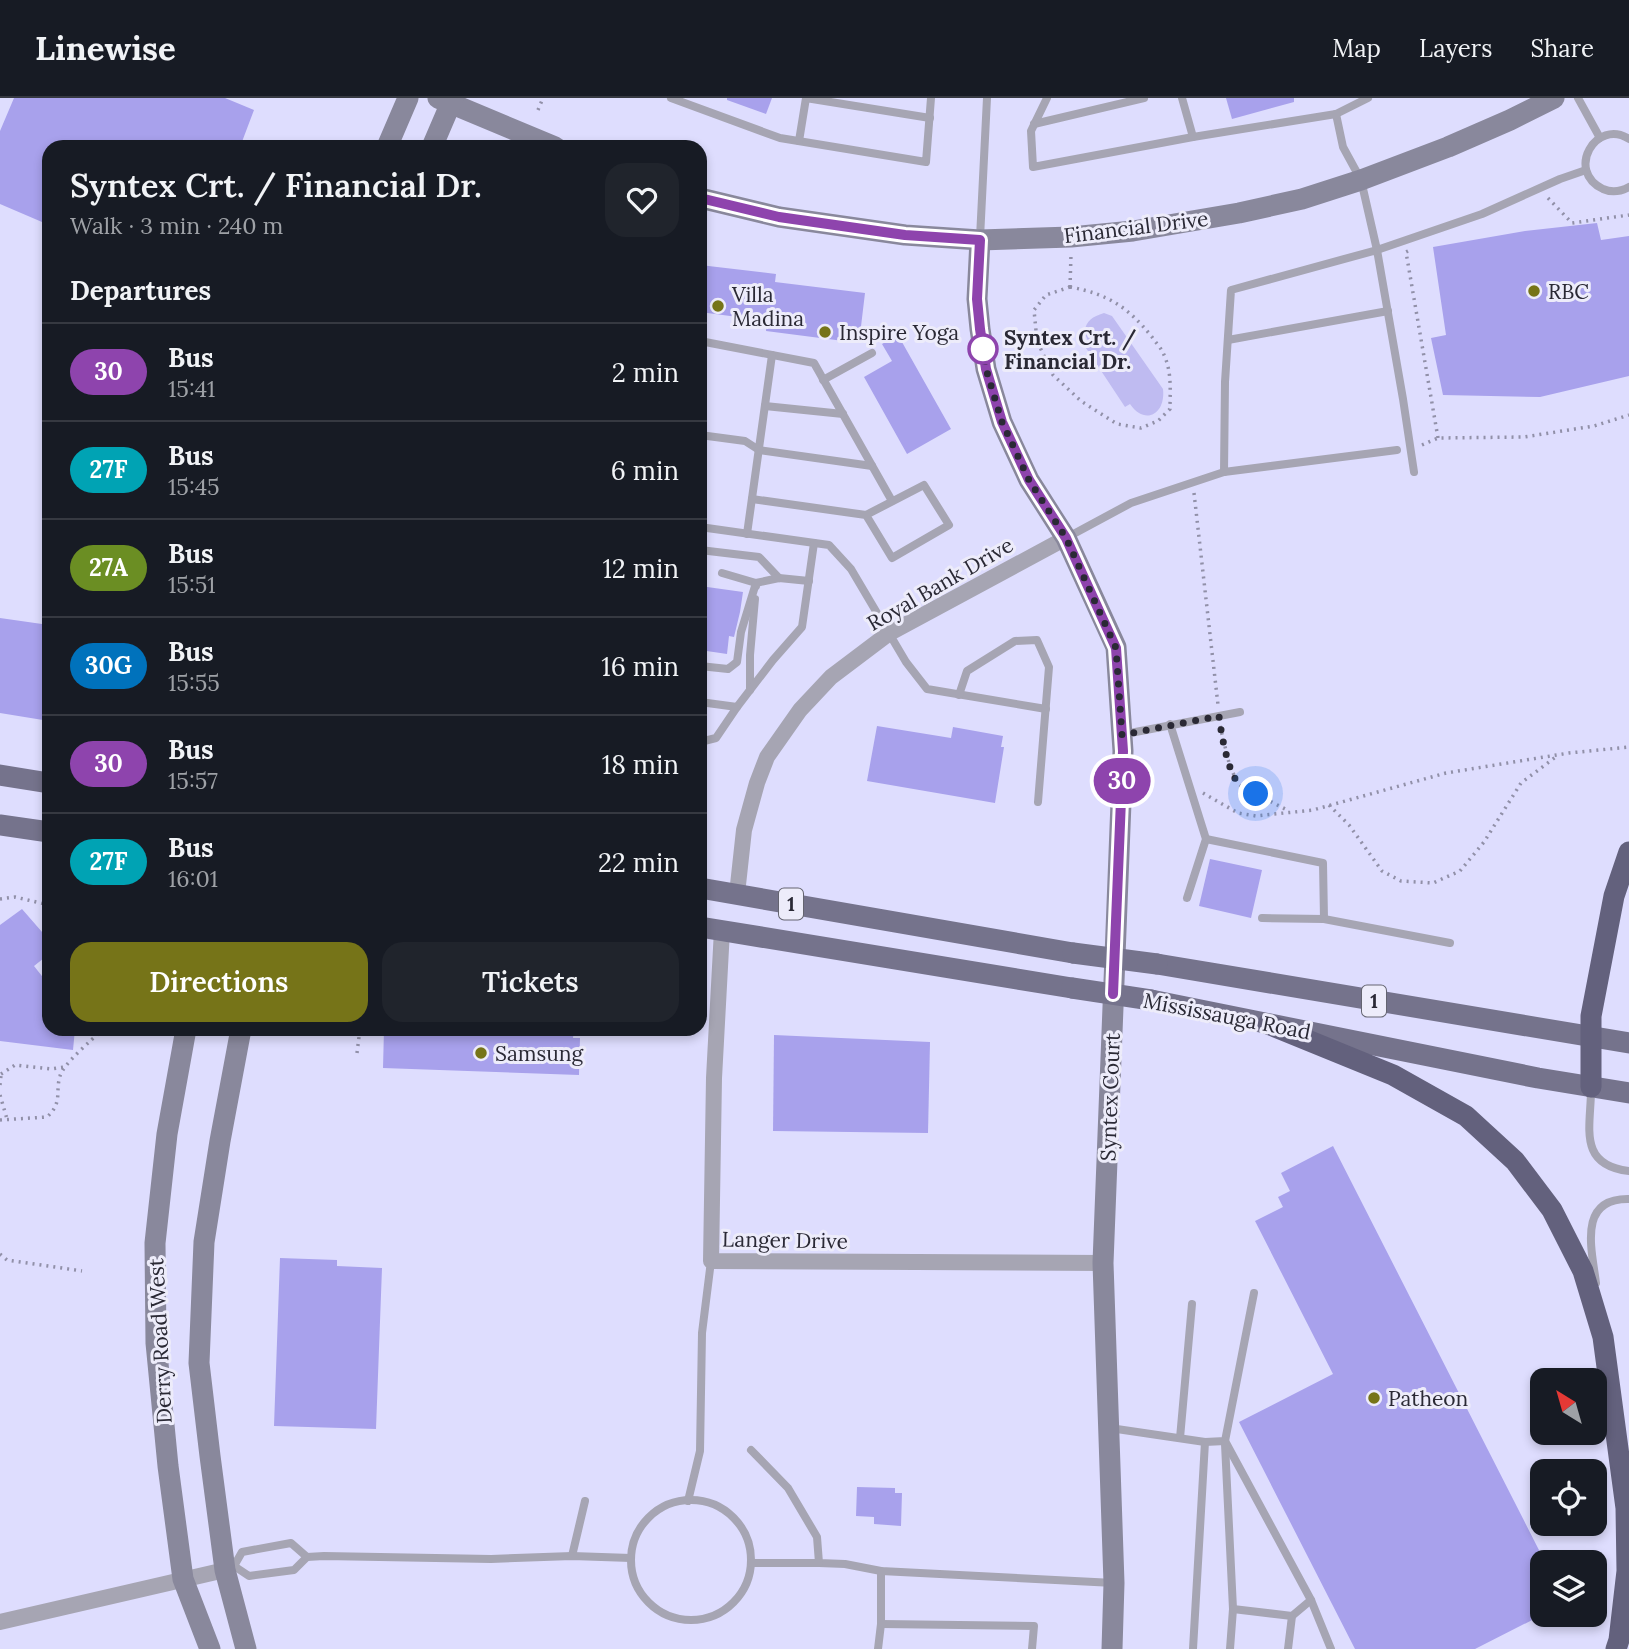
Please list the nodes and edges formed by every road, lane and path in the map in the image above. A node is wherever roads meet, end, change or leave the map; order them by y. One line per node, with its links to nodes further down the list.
1 (408, 98): 20 (street)
2 (542, 98): 13 (path)
3 (671, 98): 23 (lane)
4 (931, 98): 15 (lane)
5 (987, 98): 31 (lane)
6 (1046, 98): 16 (lane)
7 (1144, 98): 16 (lane)
8 (1182, 98): 17 (lane)
9 (1368, 98): 14 (lane)
10 (1554, 98): 25 (street, Financial Drive)
11 (1578, 98): 18 (lane)
12 (447, 100): 21 (street); 22 (street)
13 (538, 110)
14 (1336, 114): 17 (lane); 25 (lane)
15 (930, 118): 23 (lane); 23 (lane)
16 (1034, 124): 17 (lane)
17 (1193, 137)
18 (1600, 138): 19 (lane); 24 (lane)
19 (1629, 139)
20 (390, 140)
21 (434, 140)
22 (539, 140)
23 (799, 141)
24 (1586, 170): 26 (lane); 33 (lane)
25 (1361, 180): 30 (street, Financial Drive); 33 (lane)
26 (1629, 187)
27 (1547, 196): 29 (path)
28 (707, 200): 31 (street, Financial Drive)
29 (1629, 215)
30 (1071, 237): 31 (street, Financial Drive); 34 (path)
31 (980, 240): 58 (street, Syntex Court)
32 (1419, 247): 45 (path)
33 (1377, 250): 35 (lane); 36 (lane)
34 (1070, 287): 34 (path)
35 (1388, 311): 36 (lane); 48 (lane)
36 (1228, 340): 50 (lane)
37 (707, 342): 39 (lane)
38 (872, 353): 40 (lane)
39 (772, 355): 40 (lane); 41 (lane)
40 (823, 380): 42 (lane)
41 (765, 406): 42 (lane); 46 (lane)
42 (843, 414): 49 (lane)
43 (1629, 415): 45 (path)
44 (707, 436): 46 (lane)
45 (1438, 438): 48 (path)
46 (759, 450): 49 (lane); 53 (lane)
47 (1397, 450): 50 (lane)
48 (1411, 451): 51 (lane)
49 (872, 466): 54 (lane)
50 (1224, 472): 52 (lane)
51 (1414, 472)
52 (1192, 482): 58 (lane); 73 (path)
53 (752, 499): 55 (lane); 57 (lane)
54 (892, 501): 55 (lane); 55 (lane)
55 (866, 515)
56 (707, 528): 57 (lane)
57 (747, 534): 59 (lane)
58 (1066, 538): 65 (street, Royal Bank Drive); 75 (street, Syntex Court)
59 (814, 543): 63 (lane); 65 (lane)
60 (707, 551): 62 (lane)
61 (722, 573): 64 (lane)
62 (779, 578): 63 (lane); 64 (lane)
63 (809, 580): 67 (lane)
64 (756, 583): 66 (lane); 67 (lane)
65 (888, 634): 68 (lane); 90 (street, Royal Bank Drive)
66 (707, 667)
67 (750, 690): 70 (lane)
68 (959, 695): 71 (lane); 71 (lane)
69 (707, 703): 70 (lane)
70 (737, 707): 76 (lane)
71 (1046, 709): 82 (lane)
72 (1240, 712): 73 (lane)
73 (1219, 716): 74 (lane); 84 (path)
74 (1170, 724): 75 (lane); 81 (lane)
75 (1122, 735): 119 (street, Syntex Court)
76 (707, 740)
77 (1629, 747): 78 (path)
78 (1558, 755): 83 (path); 83 (path)
79 (0, 775): 80 (main road)
80 (42, 782)
81 (1190, 786): 84 (path); 87 (lane)
82 (1038, 802)
83 (1329, 805): 84 (path)
84 (1291, 812)
85 (0, 825): 86 (main road)
86 (42, 831)
87 (1206, 839): 91 (lane); 95 (lane)
88 (1629, 852): 104 (highway)
89 (707, 889): 90 (main road, Mississauga Road / 1)
90 (737, 894): 104 (main road, Mississauga Road / 1, bridge)
91 (1187, 898)
92 (0, 899): 93 (path)
93 (42, 903)
94 (1262, 918): 95 (lane)
95 (1324, 919): 98 (lane)
96 (707, 928): 97 (main road, Mississauga Road / 1)
97 (722, 930): 99 (main road, Mississauga Road / 1, bridge); 118 (street, Langer Drive)
98 (1450, 943)
99 (1268, 1024): 110 (main road, Mississauga Road / 1); 123 (highway)
100 (96, 1036): 107 (path)
101 (185, 1036): 138 (street, Derry Road West)
102 (240, 1036): 136 (street, Derry Road West)
103 (359, 1036): 106 (path)
104 (1590, 1037): 105 (main road, Mississauga Road / 1); 110 (highway)
105 (1629, 1043)
106 (357, 1053)
107 (64, 1067): 108 (path); 113 (path)
108 (1, 1073): 109 (path)
109 (0, 1085)
110 (1591, 1087): 111 (main road, Mississauga Road / 1); 115 (lane)
111 (1629, 1093)
112 (0, 1095): 113 (path)
113 (8, 1119): 114 (path)
114 (0, 1120)
115 (1629, 1171)
116 (1629, 1199): 123 (lane)
117 (0, 1254): 120 (path)
118 (711, 1261): 119 (street, Langer Drive); 129 (lane)
119 (1103, 1263): 124 (street, Syntex Court)
120 (82, 1271)
121 (1254, 1293): 126 (lane)
122 (1192, 1304): 125 (lane)
123 (1603, 1337): 154 (highway)
124 (1110, 1428): 125 (lane); 139 (street, Syntex Court)
125 (1181, 1438): 127 (lane)
126 (1225, 1441): 127 (lane); 140 (lane); 141 (lane)
127 (1205, 1442): 150 (lane)
128 (751, 1450): 135 (lane)
129 (688, 1500): 133 (lane); 134 (lane)
130 (585, 1501): 131 (lane)
131 (572, 1556): 132 (lane); 133 (lane)
132 (307, 1557): 136 (lane); 136 (lane)
133 (631, 1558): 134 (lane)
134 (751, 1563): 135 (lane)
135 (820, 1563): 137 (lane)
136 (230, 1568): 138 (street); 146 (street, Derry Road West)
137 (881, 1571): 139 (lane); 144 (lane)
138 (183, 1579): 143 (street); 145 (street, Derry Road West)
139 (1114, 1583): 149 (street, Syntex Court)
140 (1311, 1600): 142 (lane); 153 (lane)
141 (1233, 1609): 142 (lane); 151 (lane)
142 (1292, 1616): 152 (lane)
143 (0, 1622)
144 (881, 1624): 147 (lane); 148 (lane)
145 (210, 1649)
146 (246, 1649)
147 (878, 1649)
148 (1032, 1649)
149 (1112, 1649)
150 (1193, 1649)
151 (1230, 1649)
152 (1288, 1649)
153 (1331, 1649)
154 (1616, 1649)

